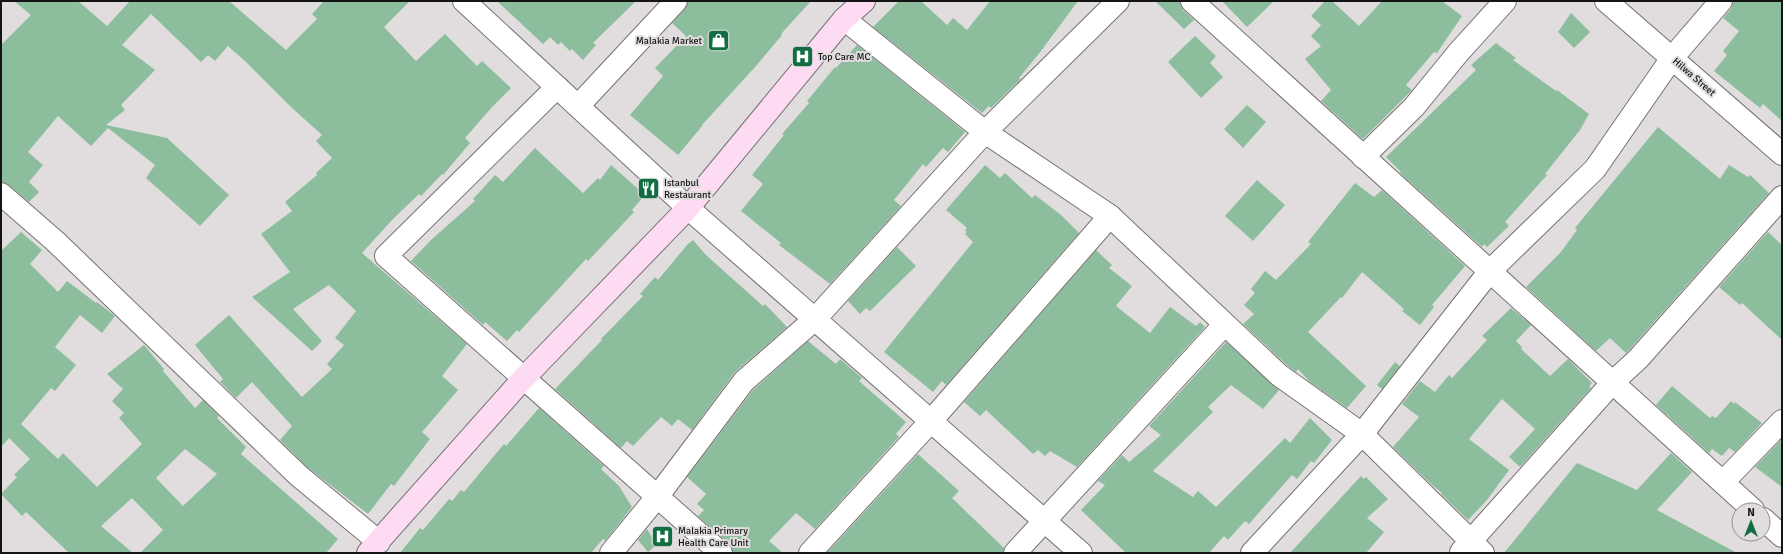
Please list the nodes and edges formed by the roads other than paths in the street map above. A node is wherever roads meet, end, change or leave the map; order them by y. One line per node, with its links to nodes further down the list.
1 (464, 1): 11 (street)
2 (676, 1): 12 (street)
3 (864, 1): 9 (street)
4 (1118, 1): 13 (street)
5 (1192, 1): 15 (street)
6 (1505, 1): 15 (street)
7 (1606, 1): 10 (street, Hilwa Street)
8 (1721, 1): 10 (street)
9 (844, 19): 13 (street); 18 (street)
10 (1672, 58): 14 (street, Hilwa Street); 20 (street)
11 (557, 87): 12 (street); 23 (street)
12 (578, 106): 18 (street)
13 (985, 132): 19 (street); 21 (street)
14 (1782, 154)
15 (1363, 156): 20 (street)
16 (1, 194): 34 (street)
17 (1782, 197): 24 (street)
18 (688, 208): 21 (street); 23 (street)
19 (1110, 216): 22 (street); 25 (street)
20 (1490, 271): 24 (street); 27 (street)
21 (815, 320): 25 (street); 29 (street)
22 (1224, 325): 27 (street); 31 (street)
23 (523, 379): 29 (street); 34 (street)
24 (1613, 382): 28 (street); 35 (street)
25 (931, 421): 31 (street); 38 (street)
26 (1782, 421): 28 (street)
27 (1362, 434): 35 (street); 41 (street)
28 (1723, 482): 30 (street)
29 (657, 497): 36 (street); 37 (street)
30 (1744, 502)
31 (1044, 521): 39 (street); 40 (street)
32 (1771, 526): 33 (street)
33 (1782, 536)
34 (374, 549)
35 (1471, 549)
36 (611, 553)
37 (721, 553)
38 (810, 553)
39 (1015, 553)
40 (1081, 553)
41 (1252, 553)

